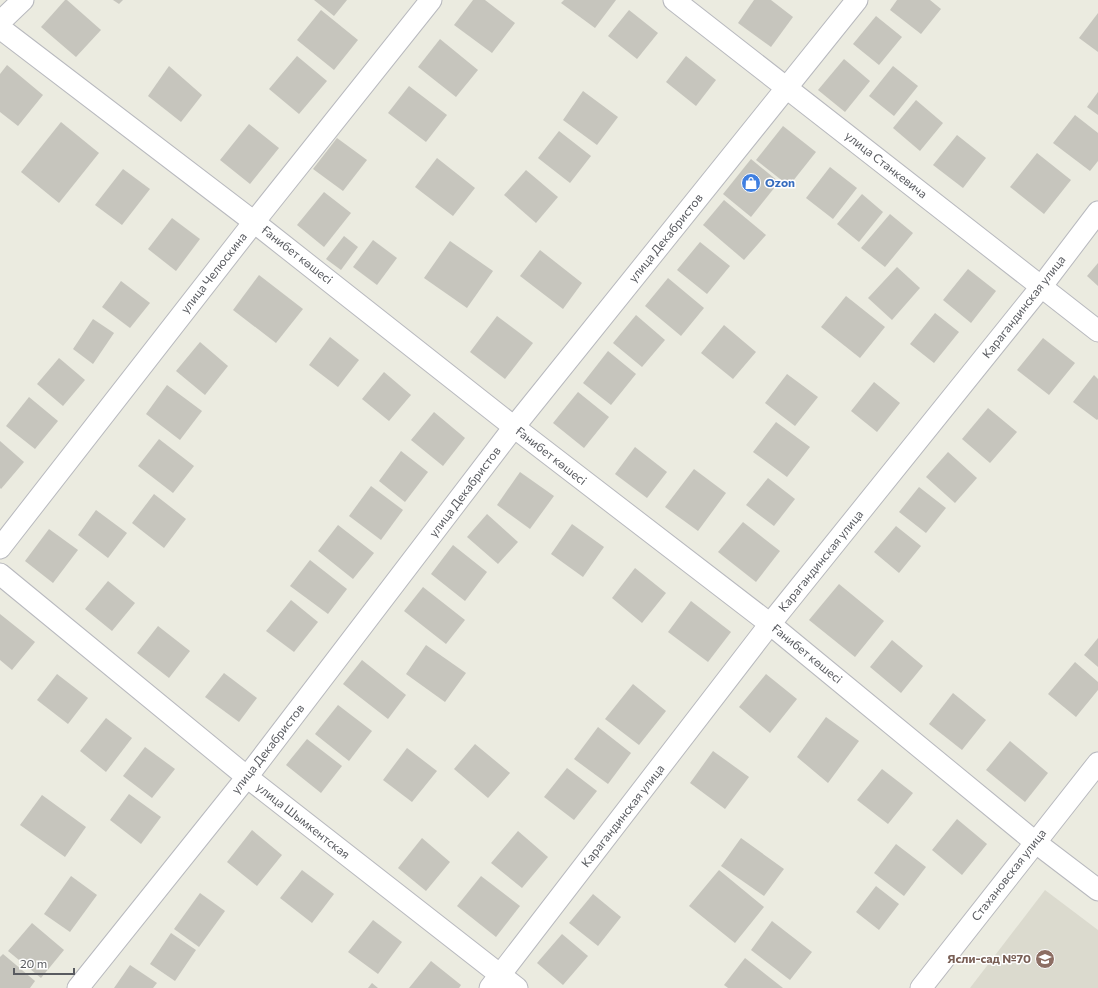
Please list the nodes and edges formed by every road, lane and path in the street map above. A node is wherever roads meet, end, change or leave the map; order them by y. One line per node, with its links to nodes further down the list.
1 (23, 0): 5 (street)
2 (431, 0): 9 (street, улица Челюскина)
3 (674, 0): 7 (street, улица Станкевича)
4 (857, 0): 7 (street, улица Декабристов)
5 (0, 22)
6 (0, 28): 9 (street, Ғанибет көшесі)
7 (786, 87): 10 (street, улица Станкевича); 12 (street, улица Декабристов)
8 (1098, 212): 10 (street, Карагандинская улица)
9 (254, 222): 12 (street, Ғанибет көшесі); 13 (street, улица Челюскина)
10 (1041, 287): 11 (street, улица Станкевича); 15 (street, Карагандинская улица)
11 (1098, 331)
12 (514, 427): 15 (street, Ғанибет көшесі); 17 (street, улица Декабристов)
13 (0, 548)
14 (0, 574): 17 (street, улица Шымкентская)
15 (770, 624): 18 (street, Ғанибет көшесі); 20 (street, Карагандинская улица)
16 (1098, 763): 18 (street, Стахановская улица)
17 (247, 777): 20 (street, улица Шымкентская); 21 (street, улица Декабристов)
18 (1035, 842): 19 (street, Ғанибет көшесі); 23 (street, Стахановская улица)
19 (1098, 890)
20 (495, 982): 22 (street, улица Шымкентская)
21 (78, 988)
22 (517, 988)
23 (921, 988)

